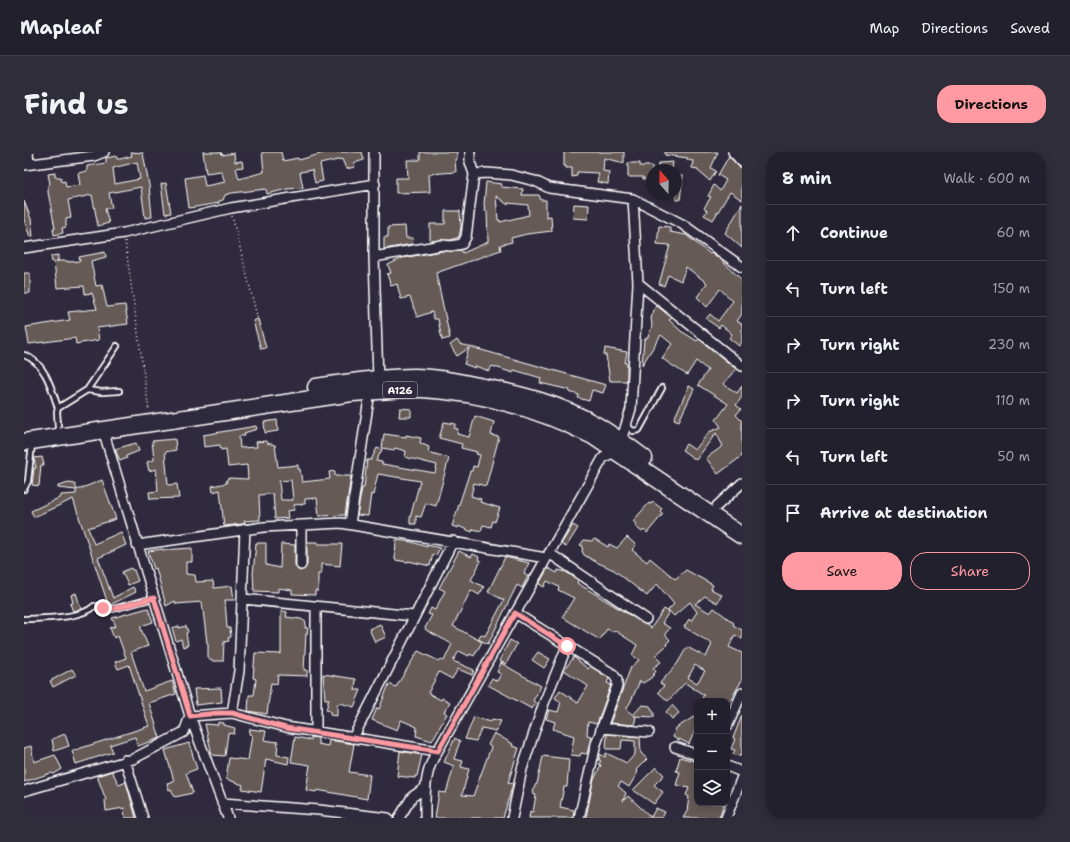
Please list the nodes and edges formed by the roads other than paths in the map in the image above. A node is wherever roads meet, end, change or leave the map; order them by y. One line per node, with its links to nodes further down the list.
1 (28, 152): 7 (street)
2 (104, 152): 7 (street)
3 (374, 152): 9 (street)
4 (470, 152): 8 (street)
5 (733, 152): 6 (street)
6 (742, 162)
7 (27, 164)
8 (474, 174): 10 (street); 12 (street)
9 (375, 184): 11 (street); 12 (street)
10 (633, 199): 13 (street); 14 (street)
11 (24, 248)
12 (374, 257): 18 (street)
13 (742, 267)
14 (638, 283): 17 (street); 23 (street)
15 (116, 346): 20 (lane)
16 (24, 355): 22 (lane)
17 (742, 366)
18 (374, 386): 24 (highway, A126); 25 (highway, A126); 27 (highway, A126); 32 (street)
19 (662, 388): 23 (lane)
20 (87, 390): 21 (lane); 22 (lane)
21 (119, 391)
22 (58, 408): 24 (lane)
23 (626, 425): 27 (street)
24 (58, 427): 26 (highway, A126)
25 (103, 430): 26 (highway, A126); 37 (street)
26 (27, 438): 29 (lane)
27 (610, 445): 30 (highway, A126); 35 (highway, A126); 38 (street)
28 (742, 483): 30 (street)
29 (24, 489)
30 (717, 506): 31 (highway, A126)
31 (742, 523)
32 (350, 524): 33 (street); 36 (street)
33 (301, 525): 34 (street); 39 (street)
34 (245, 529): 37 (street); 41 (street)
35 (742, 536)
36 (453, 541): 38 (street); 44 (street)
37 (137, 545): 40 (street)
38 (548, 556): 43 (street); 46 (street)
39 (301, 565)
40 (154, 598): 45 (lane); 50 (street)
41 (243, 599): 42 (street); 49 (street)
42 (316, 607): 44 (street); 53 (street)
43 (515, 613): 47 (street); 57 (street)
44 (414, 616): 55 (street)
45 (24, 619)
46 (646, 619)
47 (567, 646): 52 (street); 71 (street)
48 (742, 693): 51 (street)
49 (232, 713): 50 (street); 53 (street)
50 (190, 716): 59 (street); 65 (street)
51 (730, 720)
52 (601, 728): 54 (street); 72 (street)
53 (316, 732): 55 (street)
54 (649, 732)
55 (354, 738): 57 (street)
56 (675, 747): 58 (street)
57 (438, 751): 63 (street)
58 (694, 754)
59 (125, 760): 64 (street); 66 (street)
60 (730, 767): 61 (street)
61 (742, 772)
62 (742, 777): 73 (street)
63 (425, 788): 69 (street); 70 (street)
64 (24, 791)
65 (222, 803): 67 (street); 68 (street)
66 (143, 818)
67 (228, 818)
68 (388, 818)
69 (399, 818)
70 (425, 818)
71 (512, 818)
72 (579, 818)
73 (726, 818)

